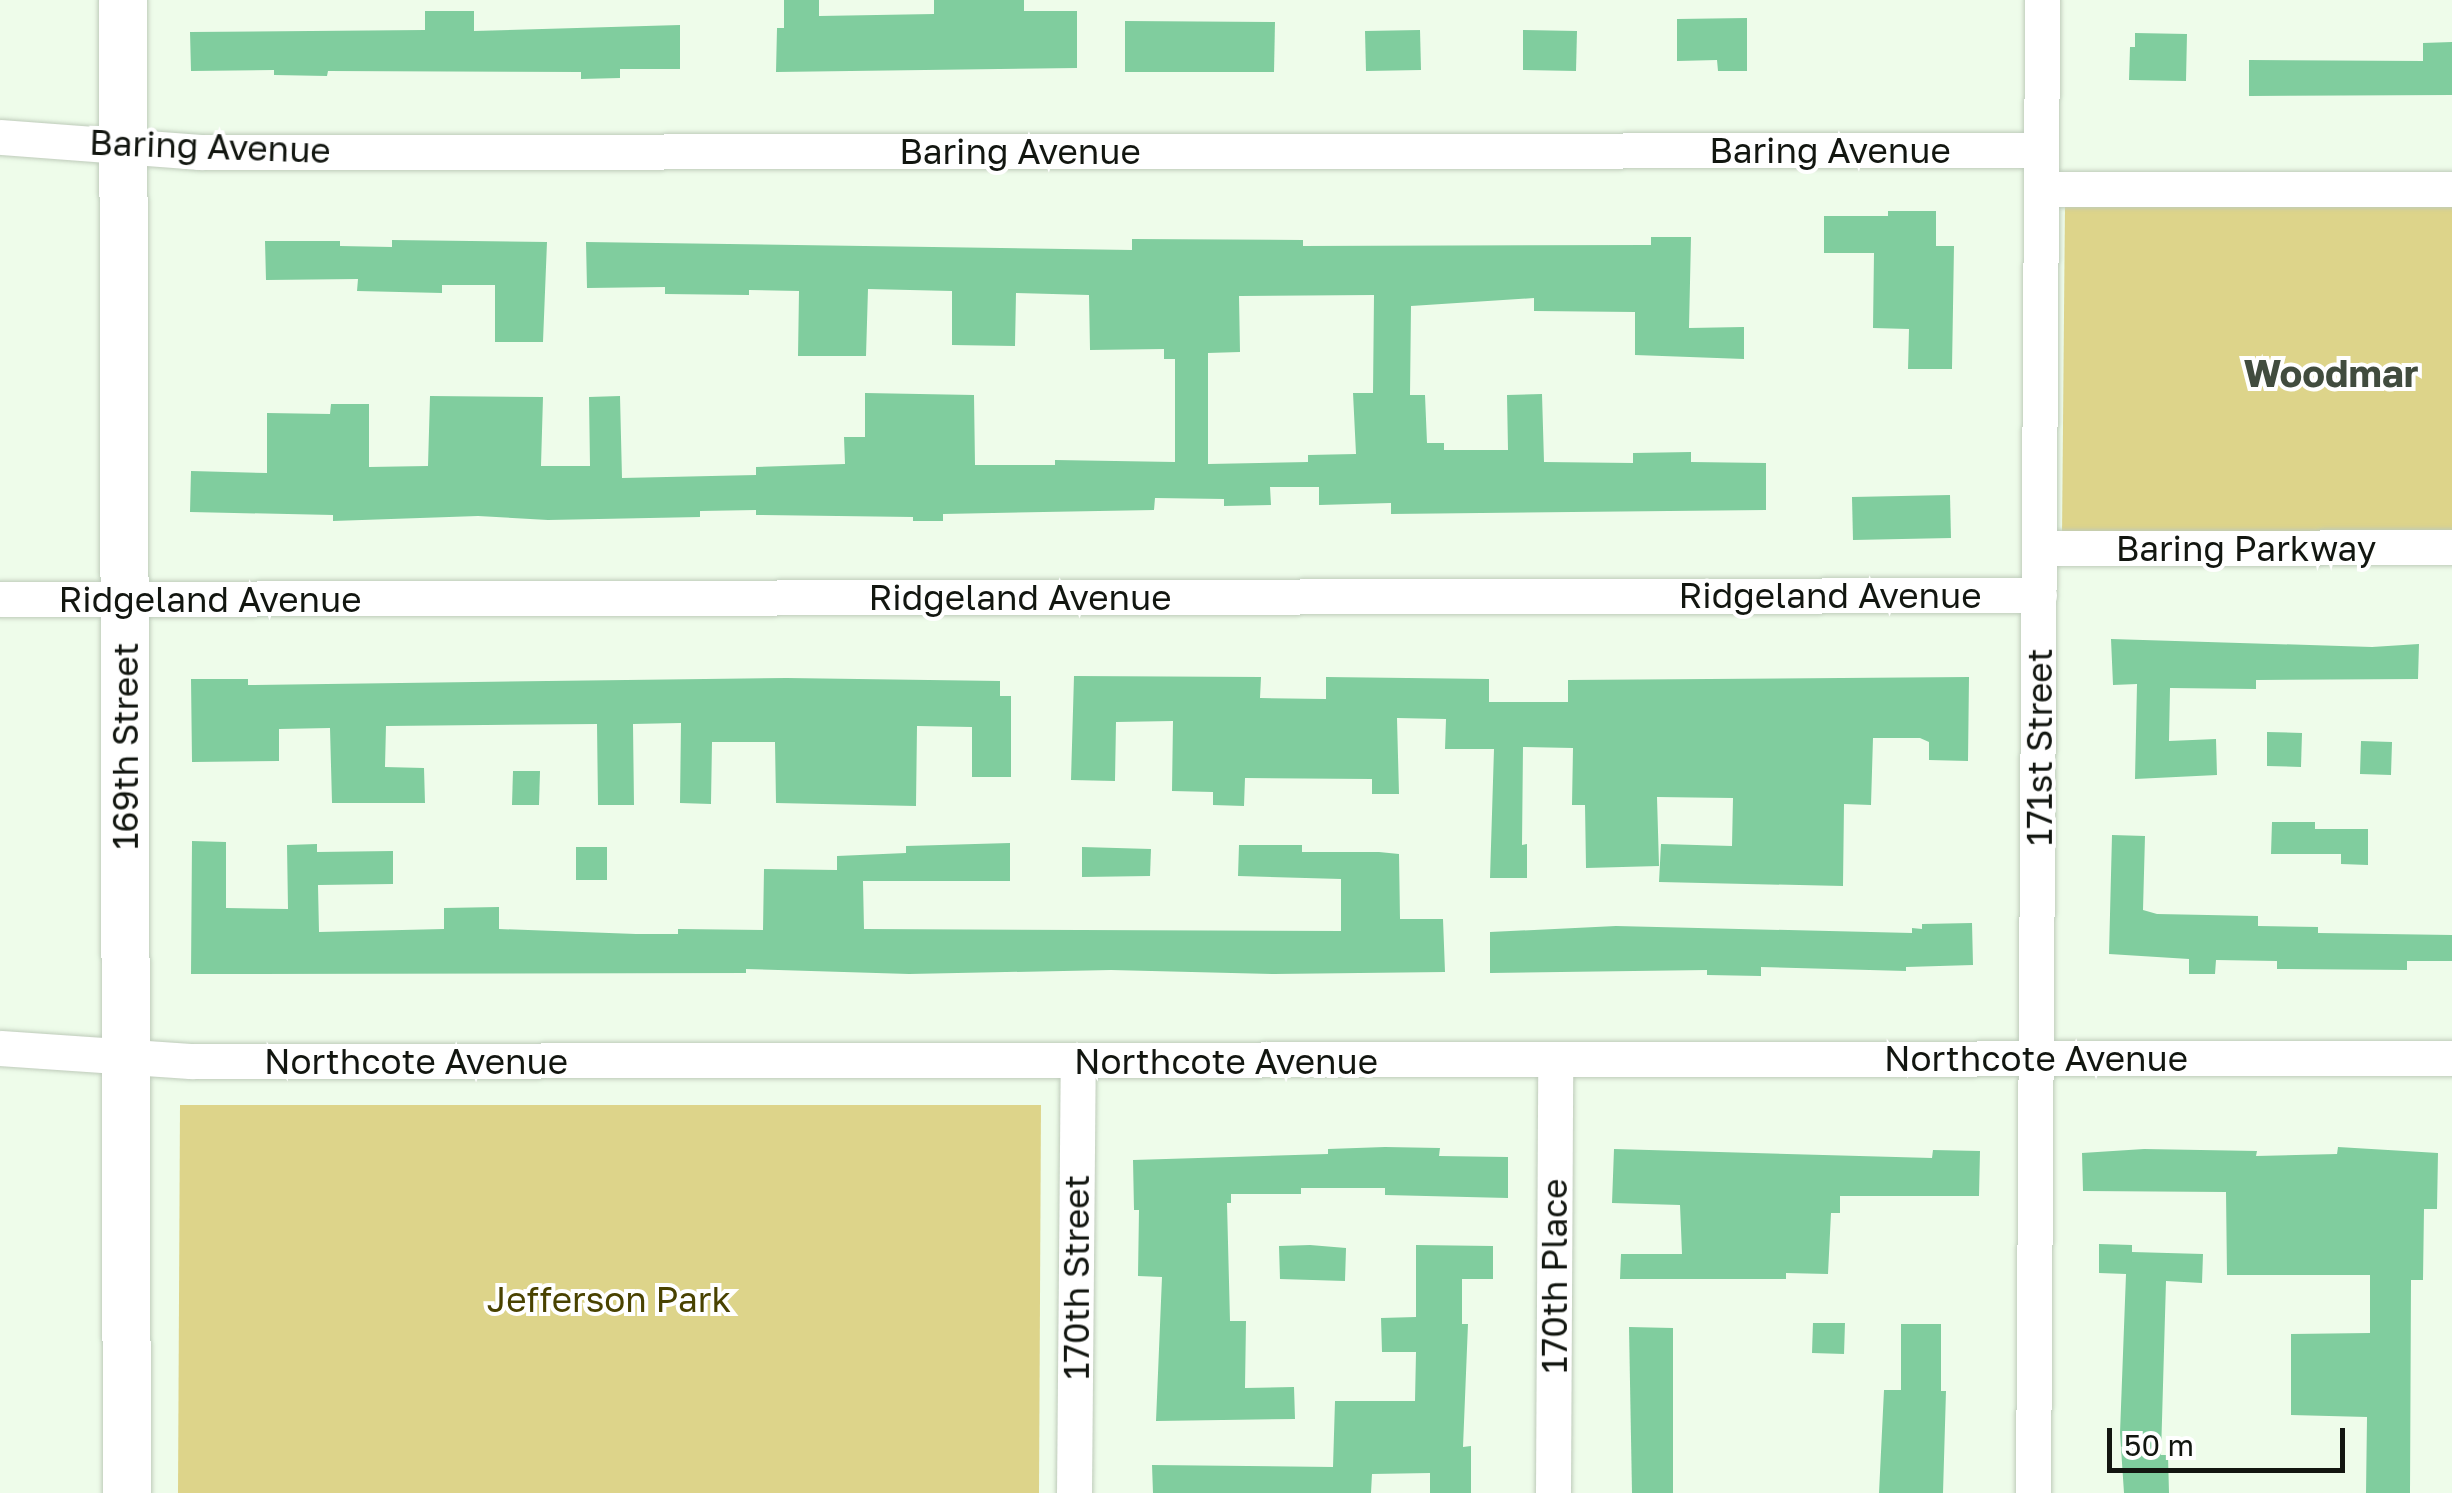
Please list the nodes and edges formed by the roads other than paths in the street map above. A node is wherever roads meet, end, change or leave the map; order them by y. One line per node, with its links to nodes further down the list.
1 (122, 0): 4 (street, 169th Street)
2 (2042, 0): 5 (street, 171st Street)
3 (0, 138): 4 (street, Baring Avenue)
4 (123, 145): 5 (street, Baring Avenue); 12 (street, 169th Street)
5 (2040, 150): 6 (street, 171st Street)
6 (2042, 189): 7 (street); 9 (street, 171st Street)
7 (2452, 189)
8 (2452, 547): 9 (street, Baring Parkway)
9 (2039, 548): 10 (street, 171st Street)
10 (2039, 595): 12 (street, Ridgeland Avenue); 15 (street, 171st Street)
11 (0, 600): 12 (street, Ridgeland Avenue)
12 (124, 600): 14 (street, 169th Street)
13 (0, 1048): 14 (street, Northcote Avenue)
14 (127, 1055): 18 (street, Northcote Avenue); 19 (street, 169th Street)
15 (2038, 1058): 16 (street, Northcote Avenue); 17 (street, Northcote Avenue); 22 (street, 171st Street)
16 (2452, 1058)
17 (1555, 1059): 18 (street, Northcote Avenue); 21 (street, 170th Place)
18 (1078, 1061): 20 (street, 170th Street)
19 (128, 1493)
20 (1074, 1493)
21 (1554, 1493)
22 (2034, 1493)

